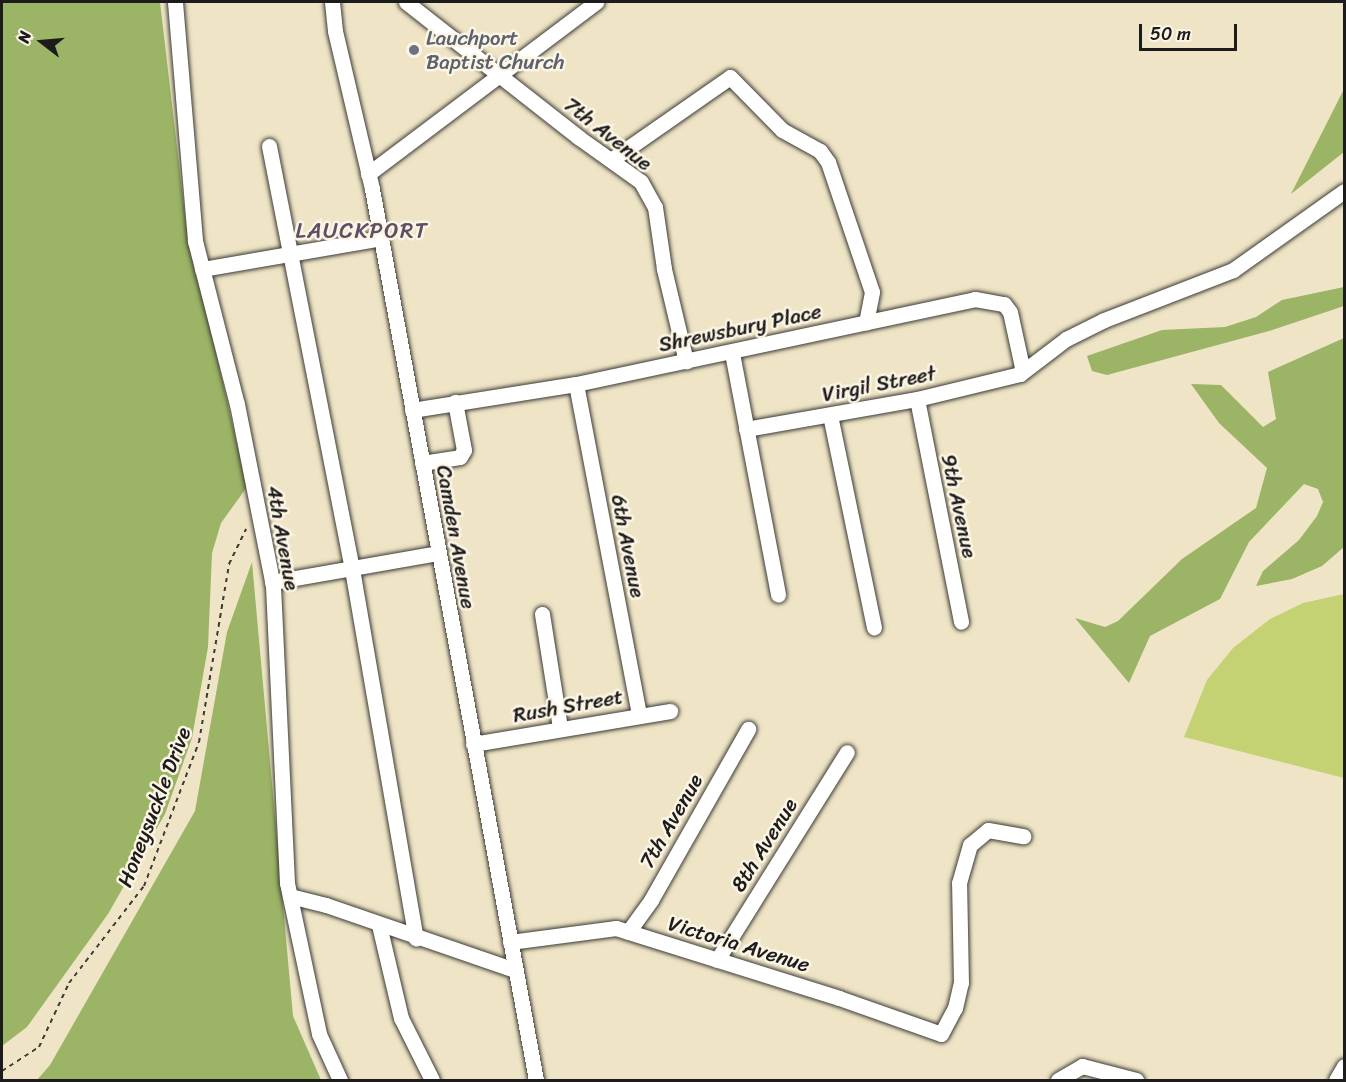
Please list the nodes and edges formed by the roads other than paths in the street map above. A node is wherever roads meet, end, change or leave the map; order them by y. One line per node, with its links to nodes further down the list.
1 (175, 2): 12 (street, 4th Avenue)
2 (332, 2): 8 (street, Camden Avenue)
3 (406, 2): 5 (street, 7th Avenue)
4 (596, 2): 5 (street)
5 (500, 75): 7 (street, 7th Avenue); 8 (street)
6 (269, 146): 11 (street)
7 (611, 160): 13 (street); 15 (street, 7th Avenue)
8 (368, 174): 10 (street, Camden Avenue)
9 (1344, 190): 16 (street)
10 (381, 238): 11 (street); 20 (street, Camden Avenue)
11 (290, 254): 12 (street); 25 (street)
12 (202, 269): 26 (street, 4th Avenue)
13 (866, 322): 14 (street, Shrewsbury Place); 16 (street, Shrewsbury Place)
14 (732, 353): 15 (street, Shrewsbury Place); 22 (street)
15 (686, 361): 17 (street, Shrewsbury Place)
16 (1020, 374): 18 (street, Virgil Street)
17 (576, 384): 19 (street, Shrewsbury Place); 32 (street, 6th Avenue)
18 (917, 399): 21 (street, Virgil Street); 29 (street, 9th Avenue)
19 (455, 402): 20 (street, Shrewsbury Place); 23 (street)
20 (412, 410): 23 (street, Camden Avenue)
21 (830, 415): 22 (street, Virgil Street); 30 (street)
22 (746, 429): 27 (street)
23 (422, 463): 24 (street, Camden Avenue)
24 (438, 553): 25 (street); 35 (street, Camden Avenue)
25 (352, 569): 26 (street); 41 (street)
26 (272, 582): 38 (street, 4th Avenue)
27 (778, 595)
28 (542, 614): 33 (street)
29 (961, 622)
30 (874, 627)
31 (670, 711): 32 (street, Rush Street)
32 (639, 715): 33 (street, Rush Street)
33 (560, 728): 35 (street, Rush Street)
34 (748, 729): 40 (street, 7th Avenue)
35 (473, 744): 42 (street, Camden Avenue)
36 (846, 752): 43 (street, 8th Avenue)
37 (1023, 836): 43 (street, Victoria Avenue)
38 (290, 896): 39 (street); 46 (street, 4th Avenue)
39 (379, 924): 41 (street); 47 (street)
40 (628, 932): 42 (street, Victoria Avenue); 43 (street, Victoria Avenue)
41 (416, 938): 44 (street)
42 (510, 942): 44 (street, Camden Avenue)
43 (717, 960)
44 (515, 970): 48 (street, Camden Avenue)
45 (1344, 1066): 51 (street)
46 (340, 1080)
47 (432, 1080)
48 (536, 1080)
49 (1058, 1080): 50 (street)
50 (1136, 1080)
51 (1336, 1080)

